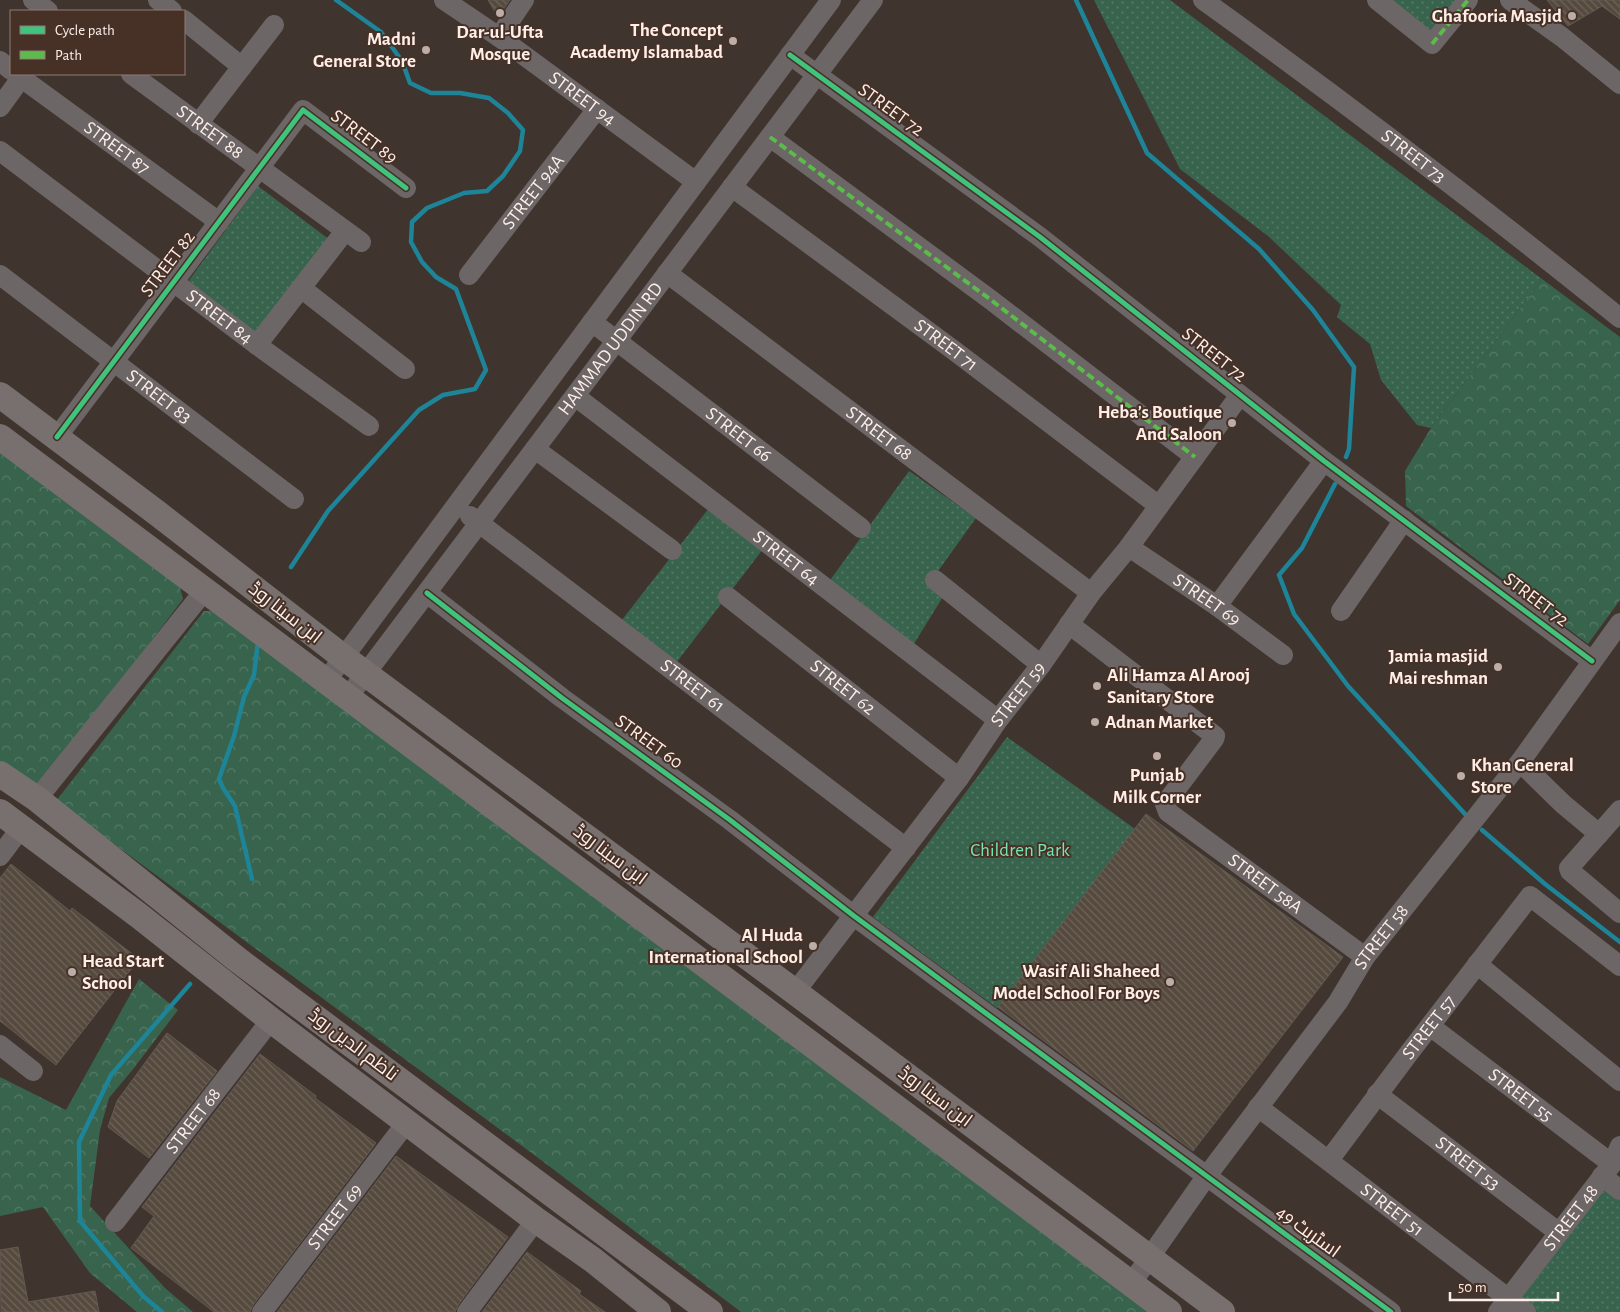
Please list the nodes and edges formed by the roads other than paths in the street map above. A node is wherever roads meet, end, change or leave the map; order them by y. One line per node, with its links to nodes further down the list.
1 (33, 0): 11 (street)
2 (158, 0): 12 (street)
3 (444, 0): 15 (street, STREET 94)
4 (524, 0): 15 (street)
5 (831, 0): 16 (street, HAMMAD UDDIN RD)
6 (873, 0): 18 (street, HAMMAD UDDIN RD)
7 (1203, 0): 39 (street, STREET 73)
8 (1377, 0): 9 (street)
9 (1468, 0)
10 (1510, 0): 22 (street)
11 (47, 10)
12 (171, 10)
13 (185, 21): 17 (street)
14 (274, 25): 17 (street)
15 (499, 37): 24 (street, STREET 94)
16 (790, 56): 18 (street, STREET 72); 30 (street, HAMMAD UDDIN RD)
17 (242, 67): 26 (street)
18 (817, 74): 27 (street, HAMMAD UDDIN RD); 46 (street, STREET 72)
19 (17, 75): 23 (street)
20 (19, 75): 33 (street, STREET 87)
21 (132, 75): 26 (street, STREET 88)
22 (1620, 84)
23 (0, 107)
24 (597, 109): 30 (street, STREET 94); 35 (street, STREET 94A)
25 (303, 110): 29 (street, STREET 82); 32 (street, STREET 89)
26 (198, 124): 29 (street, STREET 88)
27 (770, 137): 31 (street, HAMMAD UDDIN RD); 52 (street)
28 (0, 151): 37 (street, STREET 84)
29 (259, 169): 33 (street, STREET 82); 38 (street, STREET 88)
30 (696, 182): 40 (street, HAMMAD UDDIN RD)
31 (732, 187): 34 (street, HAMMAD UDDIN RD); 56 (street, STREET 71)
32 (406, 188)
33 (219, 222): 37 (street, STREET 82)
34 (667, 273): 41 (street, HAMMAD UDDIN RD); 67 (street, STREET 68)
35 (469, 275)
36 (0, 276): 43 (street, STREET 83)
37 (174, 282): 42 (street, STREET 84); 43 (street, STREET 82)
38 (301, 288): 42 (street); 44 (street)
39 (1620, 318)
40 (592, 322): 41 (street, STREET 66); 55 (street, HAMMAD UDDIN RD)
41 (616, 341): 47 (street, HAMMAD UDDIN RD); 60 (street, STREET 66)
42 (257, 346): 48 (street, STREET 84)
43 (114, 361): 50 (street, STREET 82); 54 (street, STREET 83)
44 (405, 369)
45 (0, 395): 50 (main road, ابن سینا روڈ)
46 (1240, 395): 52 (street, STREET 59); 53 (street, STREET 72)
47 (575, 396): 51 (street, HAMMAD UDDIN RD); 81 (street, STREET 64)
48 (368, 426)
49 (0, 437): 61 (main road, ابن سینا روڈ)
50 (57, 437): 57 (main road, ابن سینا روڈ)
51 (535, 449): 59 (street, HAMMAD UDDIN RD); 63 (street)
52 (1195, 457): 56 (street, STREET 59)
53 (1324, 460): 58 (street, STREET 72); 69 (street)
54 (294, 500)
55 (456, 505): 59 (street, STREET 61); 75 (street, HAMMAD UDDIN RD)
56 (1159, 506): 62 (street, STREET 59)
57 (156, 513): 61 (main road); 75 (main road, ابن سینا روڈ)
58 (1404, 520): 70 (street); 76 (street, STREET 72)
59 (479, 524): 66 (street, HAMMAD UDDIN RD); 89 (street, STREET 61)
60 (861, 528)
61 (136, 538): 65 (main road, ابن سینا روڈ)
62 (1129, 547): 67 (street, STREET 59); 69 (street, STREET 69)
63 (672, 550)
64 (935, 580): 77 (street)
65 (205, 590): 79 (main road, ابن سینا روڈ); 85 (street)
66 (427, 593): 78 (street, HAMMAD UDDIN RD); 92 (street, STREET 60)
67 (1091, 593): 72 (street, STREET 59)
68 (728, 597): 84 (street, STREET 62)
69 (1217, 606): 74 (street, STREET 69)
70 (1341, 611)
71 (1620, 623): 73 (street, STREET 58)
72 (1069, 624): 77 (street, STREET 59); 93 (street, STREET 58A)
73 (1614, 646): 76 (street, STREET 58)
74 (1283, 656)
75 (344, 658): 78 (main road, ابن سینا روڈ); 79 (street, HAMMAD UDDIN RD)
76 (1592, 661): 82 (street, STREET 58)
77 (1041, 665): 81 (street, STREET 59)
78 (366, 673): 80 (street, HAMMAD UDDIN RD); 98 (main road, ابن سینا روڈ)
79 (326, 681): 80 (main road, ابن سینا روڈ)
80 (348, 697): 115 (main road, ابن سینا روڈ)
81 (998, 720): 84 (street, STREET 59)
82 (1520, 762): 87 (street); 93 (street, STREET 58)
83 (0, 774): 85 (main road, ناظم الدین روڈ)
84 (959, 778): 89 (street, STREET 59)
85 (37, 799): 94 (main road, ناظم الدین روڈ)
86 (0, 812): 88 (main road, ناظم الدین روڈ)
87 (1613, 823): 91 (street)
88 (21, 828): 90 (street); 97 (main road, ناظم الدین روڈ)
89 (906, 848): 92 (street, STREET 59)
90 (0, 856)
91 (1620, 913)
92 (854, 916): 98 (street, STREET 59); 109 (street, STREET 60)
93 (1365, 957): 105 (street, STREET 58)
94 (238, 960): 97 (main road); 120 (main road, ناظم الدین روڈ)
95 (1477, 964): 96 (street, STREET 57); 100 (street, STREET 57); 103 (street)
96 (1620, 966)
97 (222, 982): 99 (main road, ناظم الدین روڈ)
98 (795, 992): 114 (main road, ابن سینا روڈ)
99 (271, 1020): 106 (main road, ناظم الدین روڈ); 112 (street, STREET 68)
100 (1430, 1026): 104 (street, STREET 57); 108 (street, STREET 55)
101 (0, 1045): 102 (street)
102 (33, 1071)
103 (1620, 1081)
104 (1377, 1094): 107 (street, STREET 57); 113 (street, STREET 53)
105 (1258, 1107): 107 (street, STREET 51); 109 (street, STREET 58)
106 (407, 1122): 111 (main road, ناظم الدین روڈ); 117 (street, STREET 69)
107 (1329, 1160): 116 (street, STREET 51)
108 (1612, 1162): 110 (street, STREET 55); 113 (street, STREET 48)
109 (1206, 1176): 114 (street, STREET 58); 123 (street, اسٹریٹ 49)
110 (1620, 1190)
111 (536, 1220): 118 (street); 119 (main road, ناظم الدین روڈ)
112 (115, 1222)
113 (1558, 1232): 116 (street, STREET 48)
114 (1149, 1258): 115 (street, STREET 58); 122 (main road, ابن سینا روڈ)
115 (1131, 1284): 121 (main road, ابن سینا روڈ)
116 (1503, 1305): 124 (street, STREET 51)
117 (262, 1312)
118 (467, 1312)
119 (658, 1312)
120 (710, 1312)
121 (1169, 1312)
122 (1222, 1312)
123 (1392, 1312)
124 (1526, 1312)

